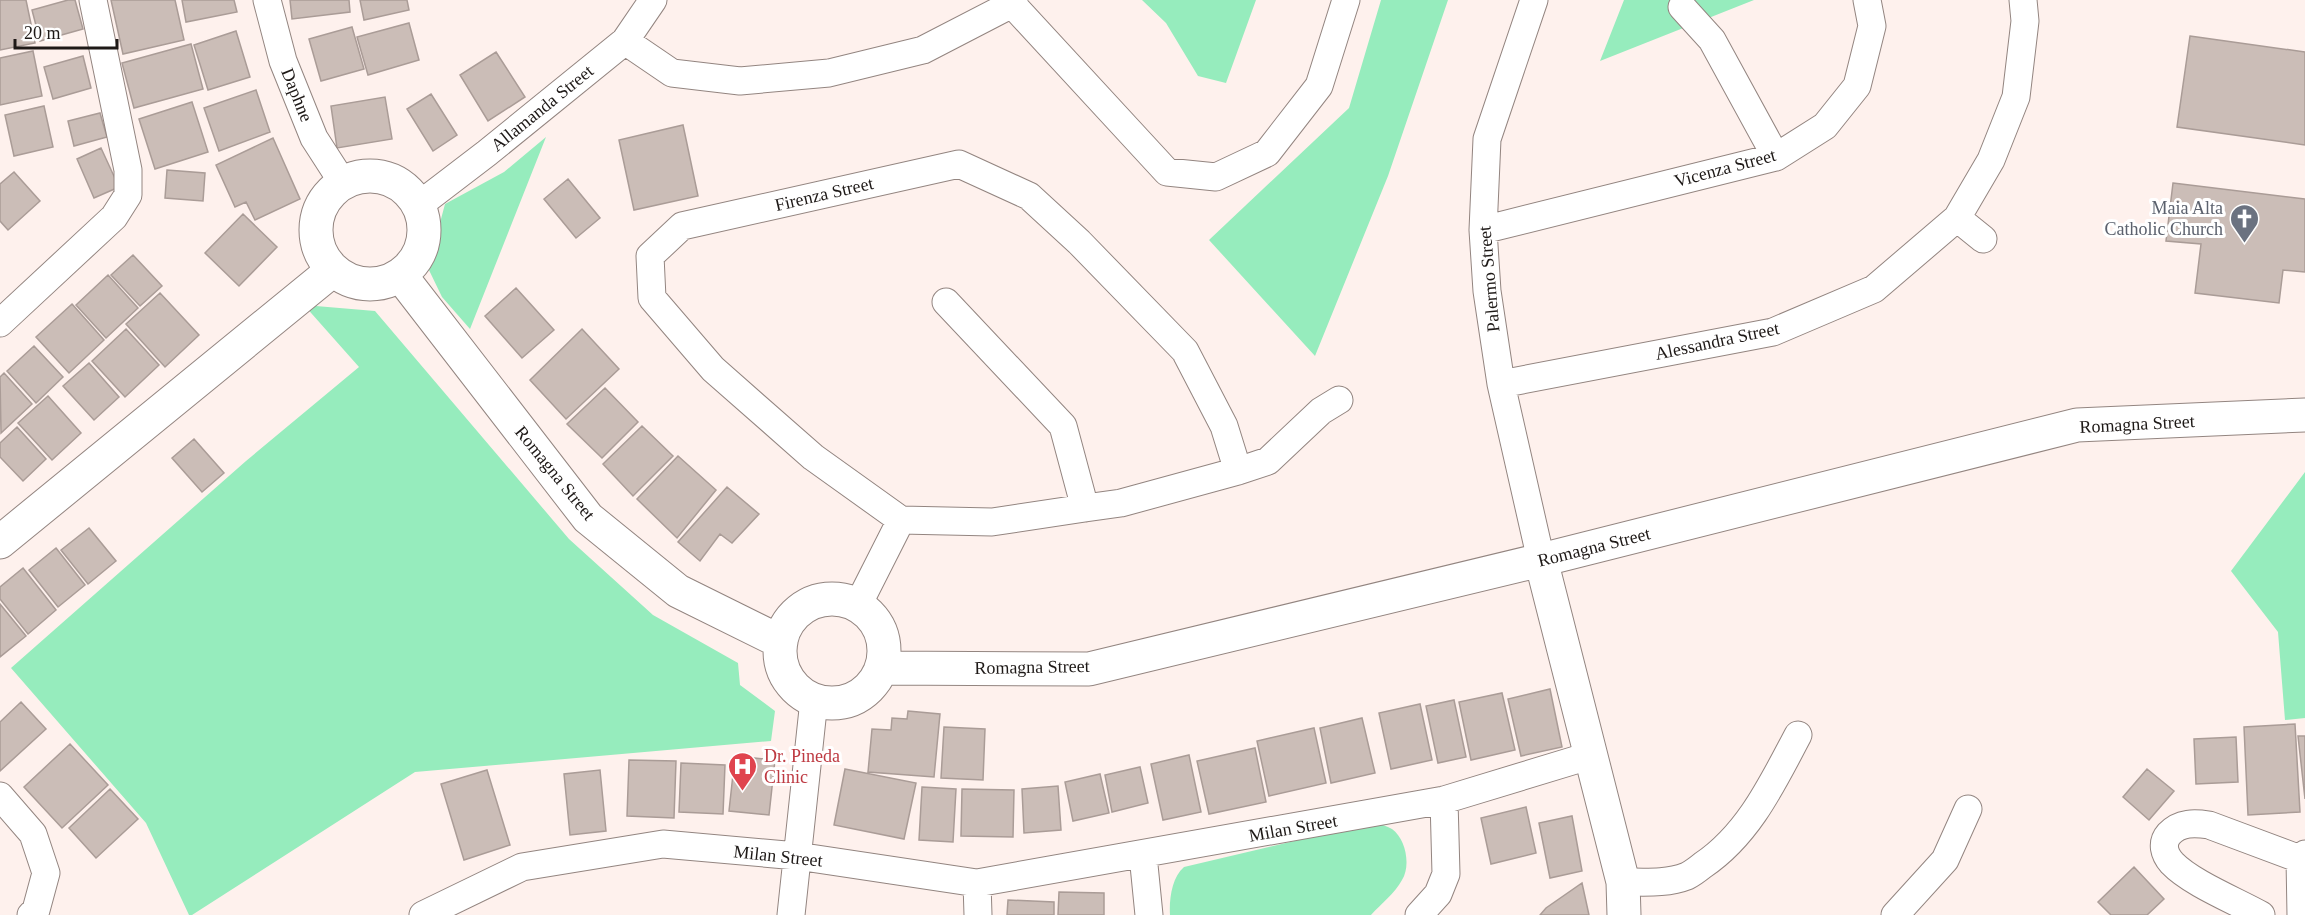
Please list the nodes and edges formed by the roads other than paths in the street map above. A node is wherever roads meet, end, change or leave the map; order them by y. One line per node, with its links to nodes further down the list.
1 (93, 0): 20 (street)
2 (267, 0): 12 (street, Daphne)
3 (653, 0): 10 (street, Allamanda Street)
4 (1346, 0): 8 (street)
5 (1534, 0): 15 (street, Palermo Street)
6 (1867, 0): 11 (street, Vicenza Street)
7 (2023, 0): 14 (street, Alessandra Street)
8 (1013, 2): 10 (street)
9 (1682, 7): 11 (street)
10 (625, 41): 13 (street, Allamanda Street)
11 (1776, 157): 15 (street, Vicenza Street)
12 (343, 183): 13 (street); 17 (street)
13 (419, 205): 18 (street)
14 (1957, 218): 16 (street); 21 (street, Alessandra Street)
15 (1483, 230): 21 (street, Palermo Street)
16 (1983, 239)
17 (333, 270): 18 (street); 27 (street)
18 (401, 276): 30 (street, Romagna Street)
19 (946, 302): 25 (street)
20 (0, 322)
21 (1501, 384): 28 (street, Palermo Street)
22 (1339, 400): 24 (street)
23 (2305, 415): 28 (street, Romagna Street)
24 (1238, 471): 25 (street); 26 (street, Firenza Street)
25 (1085, 508): 26 (street)
26 (901, 520): 29 (street)
27 (0, 542)
28 (1540, 561): 31 (street, Romagna Street); 34 (street)
29 (858, 605): 30 (street); 31 (street)
30 (781, 642): 32 (street)
31 (881, 668): 32 (street)
32 (814, 700): 39 (street)
33 (1798, 735): 41 (street)
34 (1592, 755): 36 (street, Milan Street); 41 (street)
35 (0, 796): 43 (street)
36 (1444, 800): 38 (street, Milan Street); 48 (street)
37 (1968, 809): 50 (street)
38 (1143, 855): 42 (street, Milan Street); 47 (street)
39 (797, 856): 42 (street, Milan Street); 44 (street, Milan Street); 45 (street)
40 (2302, 856): 51 (street); 52 (street)
41 (1623, 882): 49 (street)
42 (977, 883): 46 (street)
43 (34, 913)
44 (423, 915)
45 (791, 915)
46 (978, 915)
47 (1149, 915)
48 (1419, 915)
49 (1624, 915)
50 (1895, 915)
51 (2261, 915)
52 (2301, 915)

